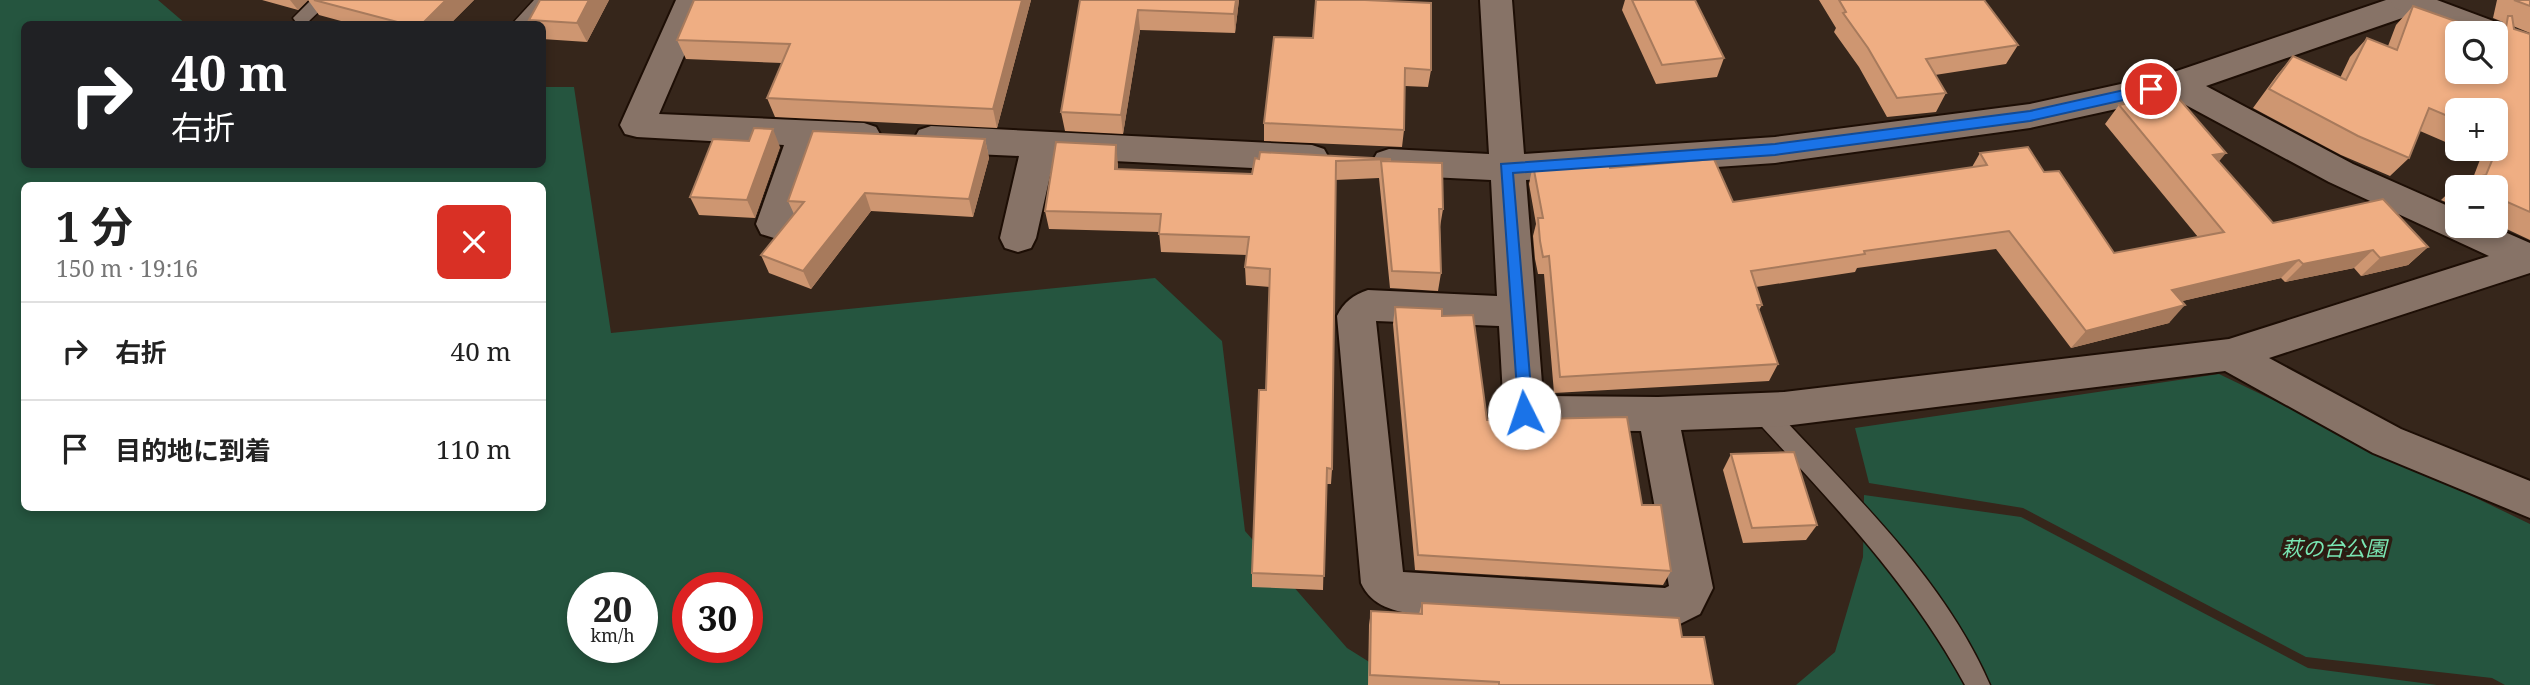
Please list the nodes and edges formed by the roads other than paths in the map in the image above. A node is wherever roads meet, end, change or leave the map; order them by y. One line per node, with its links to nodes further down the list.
1 (322, 0): 6 (lane)
2 (544, 0): 7 (lane)
3 (692, 0): 10 (street)
4 (1496, 0): 12 (street)
5 (2413, 1): 8 (street); 9 (street)
6 (302, 18)
7 (523, 21)
8 (2462, 21)
9 (2175, 84): 12 (street); 13 (street)
10 (805, 133): 11 (street); 14 (street)
11 (1039, 145): 12 (street); 15 (street)
12 (1506, 168): 18 (street)
13 (2445, 221)
14 (774, 224)
15 (1018, 238)
16 (2483, 238): 17 (street)
17 (2529, 259): 19 (street)
18 (1516, 312): 21 (street); 21 (street)
19 (2229, 355): 20 (street); 22 (street)
20 (1761, 410): 21 (street); 23 (lane)
21 (1658, 414)
22 (2530, 500)
23 (1978, 685)

